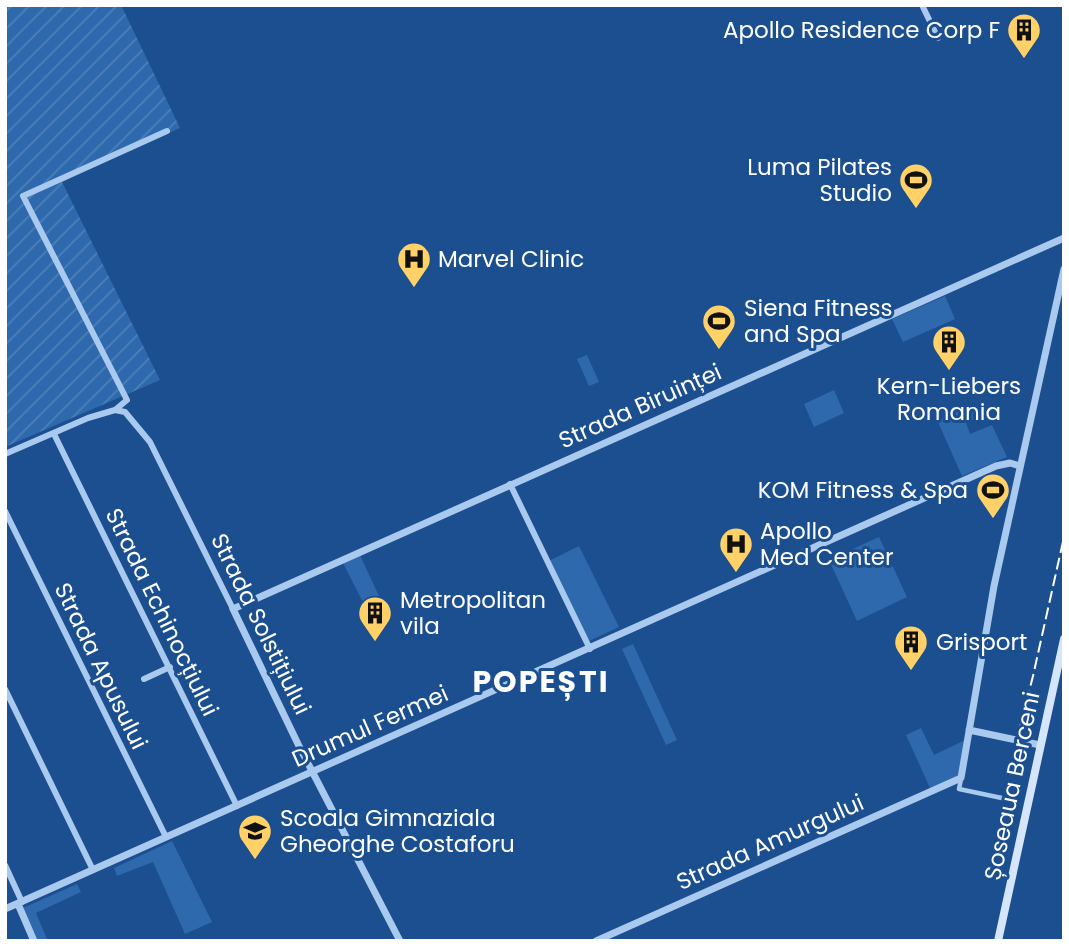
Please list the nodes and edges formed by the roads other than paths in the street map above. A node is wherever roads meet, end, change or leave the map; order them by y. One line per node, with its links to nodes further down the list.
1 (922, 5): 2 (street)
2 (938, 38)
3 (167, 131): 6 (street)
4 (1064, 238): 10 (street, Strada Biruinței)
5 (1064, 269): 9 (street)
6 (115, 410): 7 (street); 12 (street, Strada Solstițiului)
7 (54, 433): 8 (street); 15 (street, Strada Echinocțiului)
8 (5, 454)
9 (1020, 466): 14 (street, Drumul Fermei); 18 (street)
10 (510, 484): 12 (street, Strada Biruinței); 14 (street)
11 (5, 511): 24 (street, Strada Apusului)
12 (233, 610): 20 (street, Strada Solstițiului)
13 (1064, 639): 19 (main road, Șoseaua Berceni)
14 (590, 649): 20 (street, Drumul Fermei)
15 (170, 667): 16 (street); 23 (street, Strada Echinocțiului)
16 (144, 679)
17 (5, 689): 26 (street)
18 (969, 730): 19 (street); 21 (street)
19 (1040, 745): 32 (main road, Șoseaua Berceni)
20 (313, 773): 23 (street, Drumul Fermei); 30 (street, Strada Solstițiului)
21 (961, 778): 22 (street); 31 (street, Strada Amurgului)
22 (1016, 801)
23 (237, 806): 24 (street, Drumul Fermei)
24 (166, 838): 26 (street, Drumul Fermei)
25 (5, 865): 27 (street)
26 (93, 870): 27 (street, Drumul Fermei)
27 (20, 903): 28 (street, Drumul Fermei); 29 (street)
28 (5, 909)
29 (34, 941)
30 (400, 941)
31 (596, 941)
32 (998, 941)

